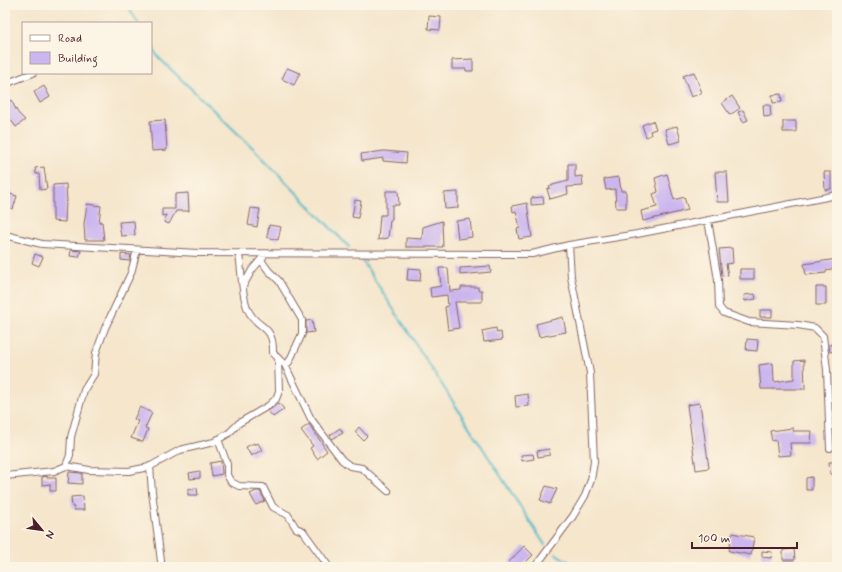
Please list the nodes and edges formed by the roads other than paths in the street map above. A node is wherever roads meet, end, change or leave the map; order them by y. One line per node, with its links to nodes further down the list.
1 (31, 74): 2 (street)
2 (5, 84)
3 (837, 195): 4 (street)
4 (708, 220): 6 (street); 14 (street)
5 (5, 235): 7 (street)
6 (569, 245): 9 (street); 21 (street)
7 (137, 250): 8 (street); 15 (street)
8 (239, 254): 9 (street); 10 (street)
9 (263, 257): 10 (street); 12 (street)
10 (244, 286): 11 (street)
11 (278, 358): 12 (street); 13 (street)
12 (285, 365): 18 (street)
13 (218, 439): 16 (street); 20 (street)
14 (830, 448)
15 (66, 466): 16 (street); 17 (street)
16 (150, 466): 19 (street)
17 (5, 476)
18 (388, 491)
19 (161, 561)
20 (329, 567)
21 (535, 567)

